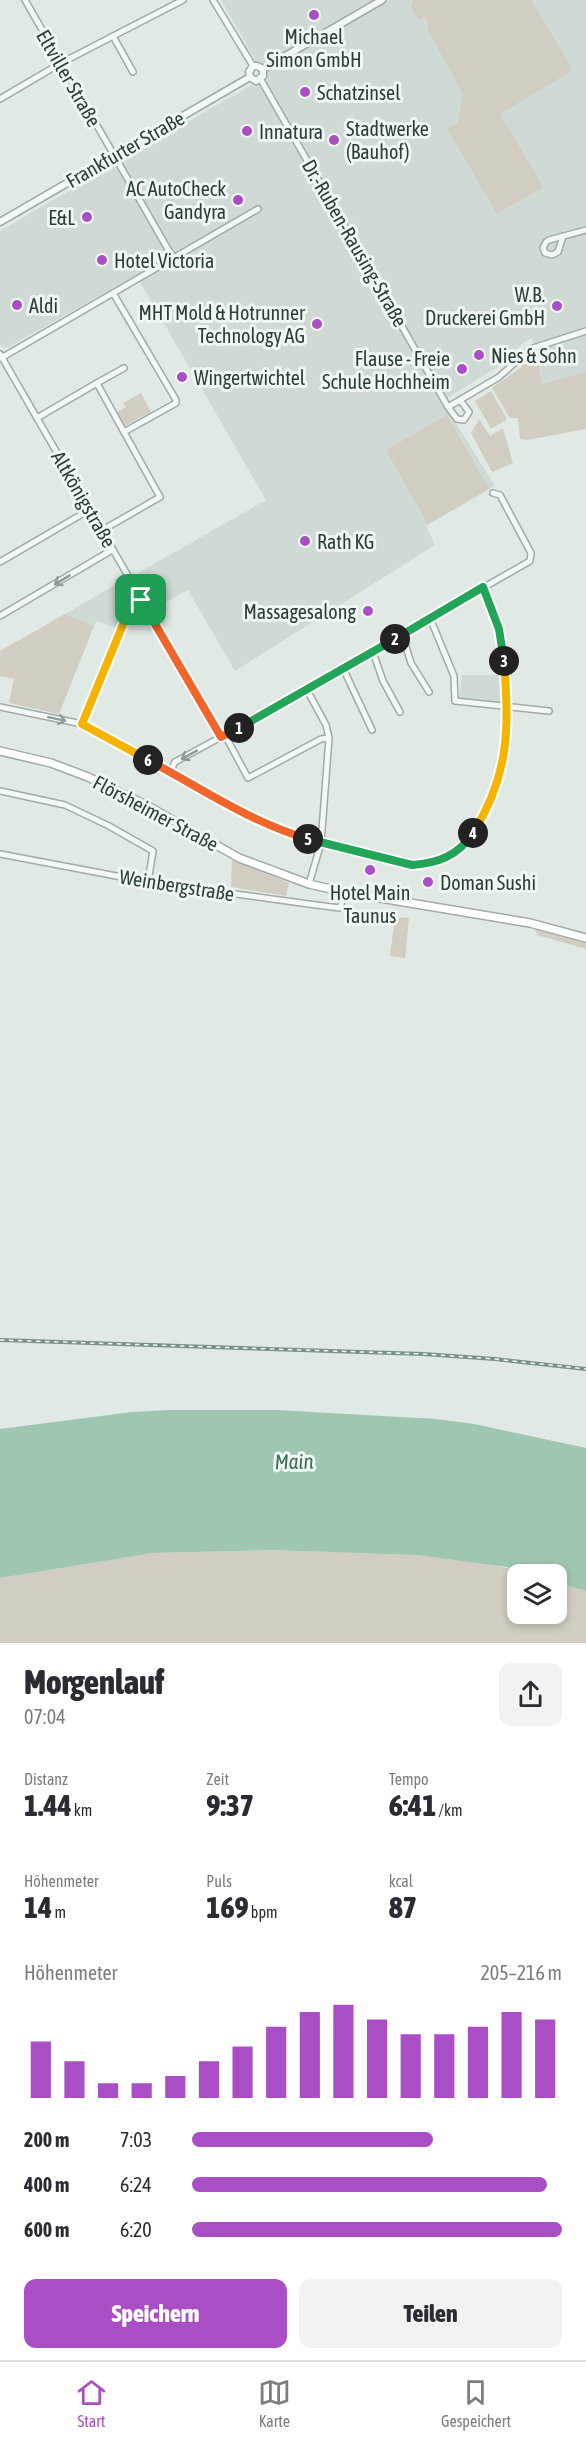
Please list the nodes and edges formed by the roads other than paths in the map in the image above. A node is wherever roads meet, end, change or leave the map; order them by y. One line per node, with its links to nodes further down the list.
1 (25, 0): 6 (street, Eltviller Straße)
2 (183, 0): 5 (street)
3 (213, 0): 7 (street)
4 (382, 0): 8 (street)
5 (113, 36): 6 (street); 9 (street)
6 (61, 63): 12 (street); 13 (street, Eltviller Straße)
7 (253, 66): 8 (street); 10 (street)
8 (263, 69): 11 (street)
9 (133, 72)
10 (250, 77): 11 (street); 13 (street, Frankfurter Straße)
11 (261, 80): 25 (street, Dr.-Ruben-Rausing-Straße)
12 (0, 99)
13 (114, 156): 15 (street, Frankfurter Straße); 18 (street, Eltviller Straße)
14 (258, 210): 18 (street)
15 (0, 222)
16 (586, 230): 17 (street)
17 (563, 236)
18 (173, 258): 19 (street)
19 (113, 293): 21 (street); 27 (street)
20 (586, 332): 24 (street)
21 (1, 356): 26 (street, Altkönigstraße)
22 (124, 368): 23 (street)
23 (97, 383): 26 (street); 27 (street)
24 (460, 400): 25 (street); 25 (street)
25 (448, 407)
26 (37, 418): 29 (street, Altkönigstraße)
27 (124, 432): 30 (street)
28 (493, 493): 33 (street)
29 (89, 510): 30 (street, Altkönigstraße); 32 (street)
30 (101, 531): 31 (street, Altkönigstraße)
31 (112, 550): 34 (street, Altkönigstraße); 35 (street, one-way to 35)
32 (0, 562)
33 (483, 587): 36 (street); 43 (street)
34 (141, 600): 46 (street); 48 (street, Altkönigstraße)
35 (0, 616)
36 (430, 618): 37 (street); 43 (street)
37 (402, 634): 38 (street); 41 (street)
38 (373, 652): 39 (street); 45 (street)
39 (343, 668): 40 (street); 47 (street)
40 (307, 690): 48 (street); 49 (street)
41 (429, 692)
42 (0, 707): 46 (street, one-way to 46)
43 (507, 707): 44 (street); 53 (street)
44 (549, 711)
45 (400, 712)
46 (82, 724): 51 (street)
47 (372, 730)
48 (223, 736): 49 (street, Altkönigstraße); 51 (street, one-way to 51)
49 (329, 738): 53 (street)
50 (0, 751): 56 (main road, Flörsheimer Straße)
51 (170, 772): 53 (street)
52 (0, 791): 55 (street)
53 (321, 843): 56 (street)
54 (0, 854): 55 (street, Weinbergstraße)
55 (148, 882): 57 (street, Weinbergstraße)
56 (309, 884): 57 (main road, Flörsheimer Straße)
57 (344, 892): 58 (main road, Flörsheimer Straße)
58 (586, 938)

